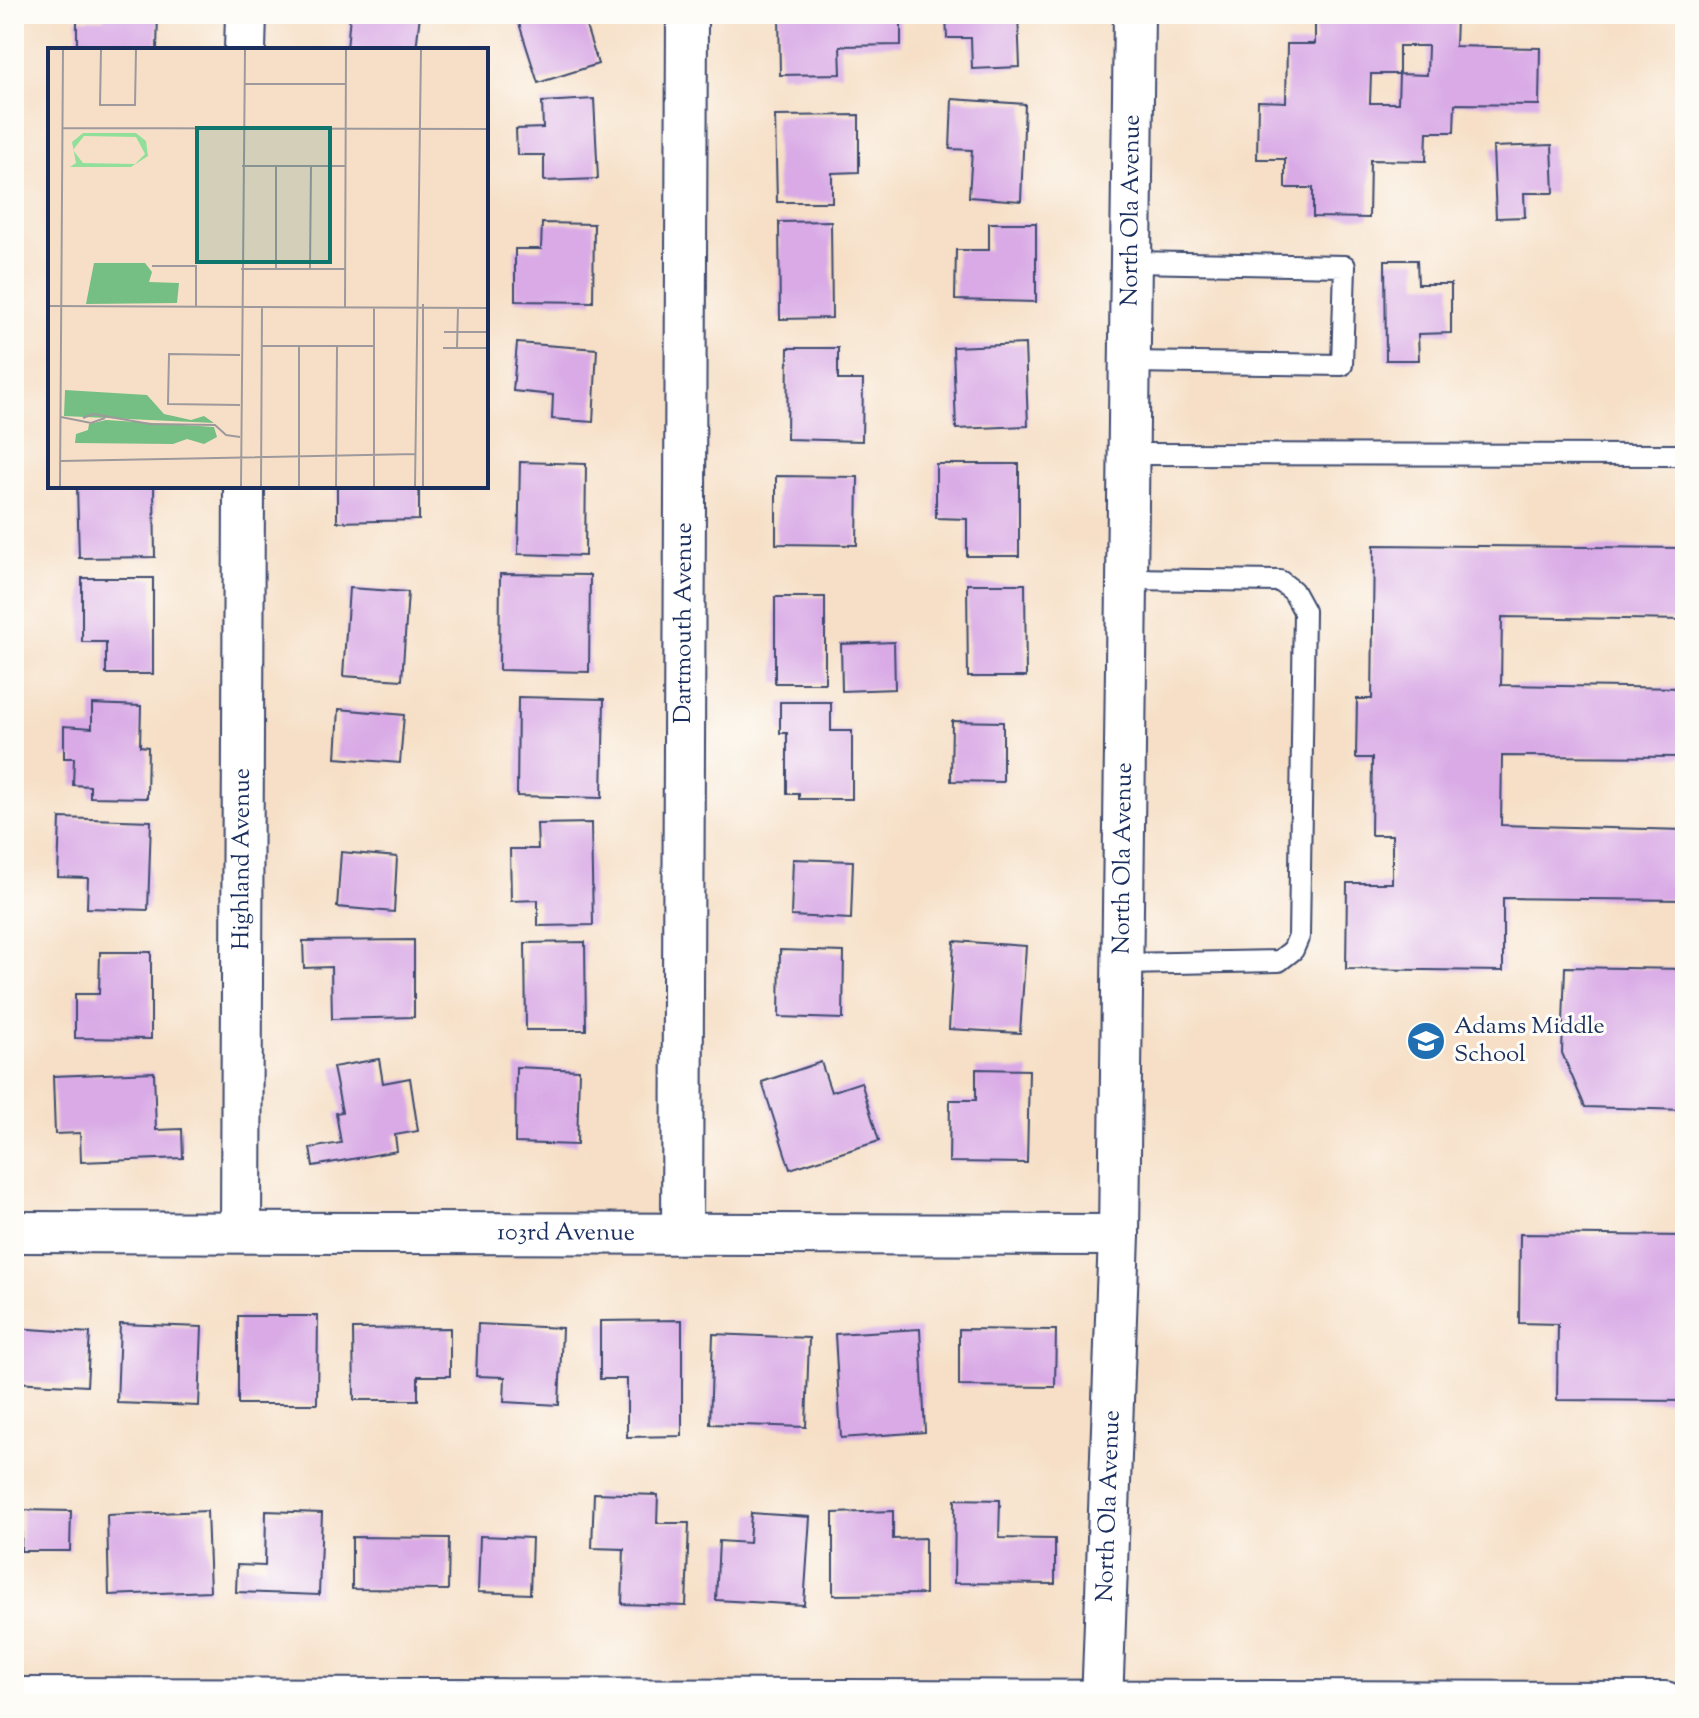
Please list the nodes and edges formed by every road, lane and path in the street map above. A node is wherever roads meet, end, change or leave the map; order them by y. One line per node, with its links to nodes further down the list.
1 (246, 14): 4 (street)
2 (687, 14): 14 (street, Dartmouth Avenue)
3 (1134, 14): 5 (street, North Ola Avenue)
4 (245, 48)
5 (1131, 262): 6 (street, North Ola Avenue); 6 (lane)
6 (1130, 362): 7 (street, North Ola Avenue)
7 (1129, 454): 8 (lane); 10 (street, North Ola Avenue)
8 (1685, 455)
9 (244, 488): 12 (street, Highland Avenue)
10 (1127, 579): 11 (street, North Ola Avenue); 11 (lane)
11 (1122, 964): 15 (street, North Ola Avenue)
12 (241, 1231): 13 (street, 103rd Avenue); 14 (street, 103rd Avenue)
13 (14, 1232)
14 (682, 1233): 15 (street, 103rd Avenue)
15 (1119, 1235): 17 (street, North Ola Avenue)
16 (14, 1700): 17 (street)
17 (1102, 1703): 18 (street)
18 (1397, 1703): 19 (street)
19 (1665, 1704)

